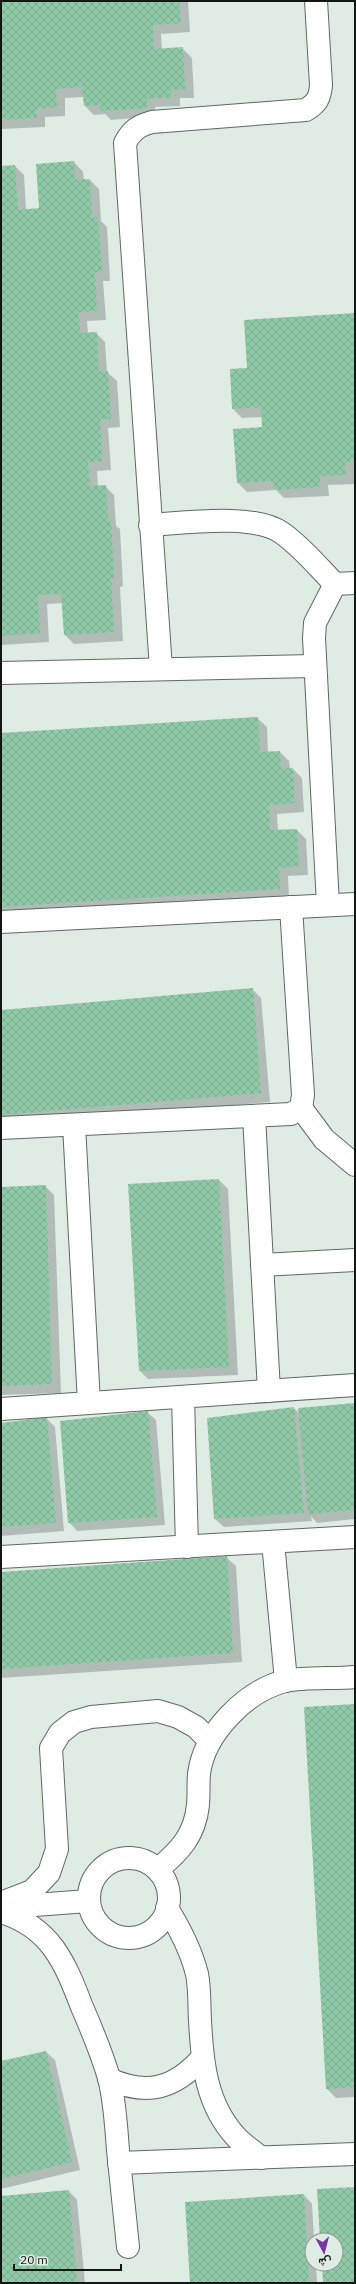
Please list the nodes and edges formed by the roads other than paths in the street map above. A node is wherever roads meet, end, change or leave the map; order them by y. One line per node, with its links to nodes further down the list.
1 (316, 1): 2 (lane)
2 (150, 525): 3 (lane); 5 (lane)
3 (345, 583): 4 (lane)
4 (314, 666): 5 (lane); 8 (lane)
5 (161, 669): 6 (lane)
6 (1, 673)
7 (355, 904): 8 (lane)
8 (328, 905): 9 (lane)
9 (291, 907): 10 (lane); 11 (lane)
10 (1, 922)
11 (301, 1108): 12 (lane); 15 (lane)
12 (254, 1116): 13 (lane); 17 (lane)
13 (74, 1124): 14 (lane); 21 (lane)
14 (1, 1128)
15 (355, 1165)
16 (355, 1260): 17 (lane)
17 (262, 1265): 19 (lane)
18 (355, 1385): 19 (lane)
19 (269, 1391): 20 (lane)
20 (183, 1397): 21 (lane); 25 (lane)
21 (90, 1403): 22 (lane)
22 (1, 1409)
23 (355, 1537): 24 (lane)
24 (273, 1542): 25 (lane); 28 (lane)
25 (187, 1547): 26 (lane)
26 (1, 1557)
27 (355, 1678): 28 (lane)
28 (286, 1681): 29 (lane)
29 (210, 1742): 30 (lane); 32 (lane)
30 (158, 1869): 31 (lane); 34 (lane)
31 (88, 1901): 33 (lane); 34 (lane)
32 (1, 1903)
33 (1, 1907)
34 (167, 1908): 36 (lane)
35 (1, 1912): 37 (lane)
36 (202, 2058): 37 (lane); 39 (lane)
37 (109, 2079): 40 (lane)
38 (355, 2154): 39 (lane)
39 (261, 2158): 40 (lane)
40 (119, 2164): 41 (lane)
41 (128, 2247)

